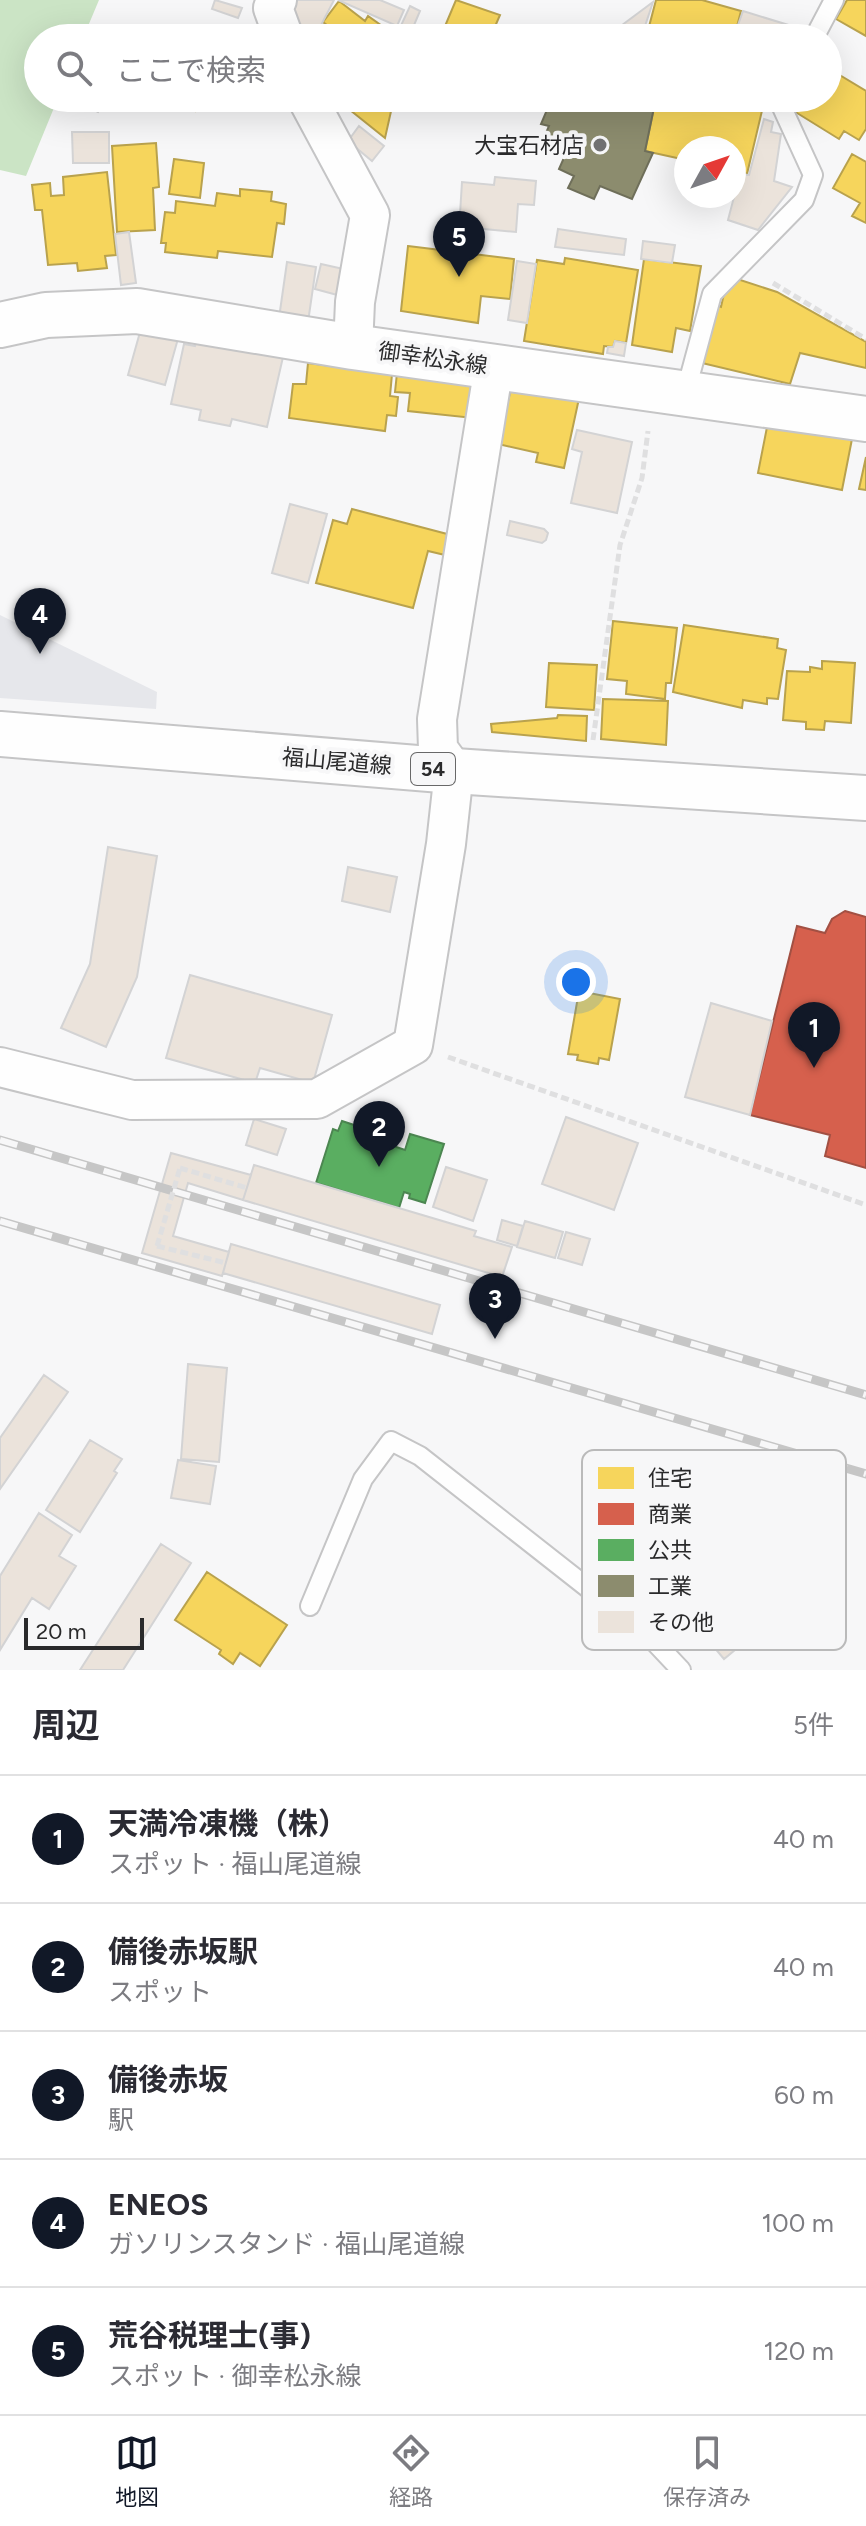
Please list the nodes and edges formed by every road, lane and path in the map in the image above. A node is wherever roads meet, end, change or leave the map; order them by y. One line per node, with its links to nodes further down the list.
1 (277, 0): 3 (street)
2 (834, 0): 4 (lane)
3 (279, 24)
4 (821, 24)
5 (315, 112): 10 (street)
6 (784, 112): 12 (lane)
7 (773, 283): 9 (path)
8 (0, 325): 10 (main road, 御幸松永線)
9 (866, 339)
10 (353, 347): 11 (main road, 御幸松永線)
11 (494, 366): 12 (main road, 御幸松永線); 15 (street)
12 (669, 392): 13 (main road, 御幸松永線); 16 (path)
13 (866, 419)
14 (0, 734): 15 (main road, 福山尾道線 / 54)
15 (454, 771): 16 (main road, 福山尾道線 / 54); 18 (street)
16 (587, 778): 17 (main road, 福山尾道線 / 54)
17 (866, 798)
18 (413, 1045): 19 (street); 21 (path)
19 (0, 1067)
20 (247, 1188): 22 (path, bridge)
21 (866, 1205)
22 (226, 1263)
23 (582, 1583): 24 (lane)
24 (310, 1606)
25 (662, 1650): 26 (lane)
26 (681, 1670)

